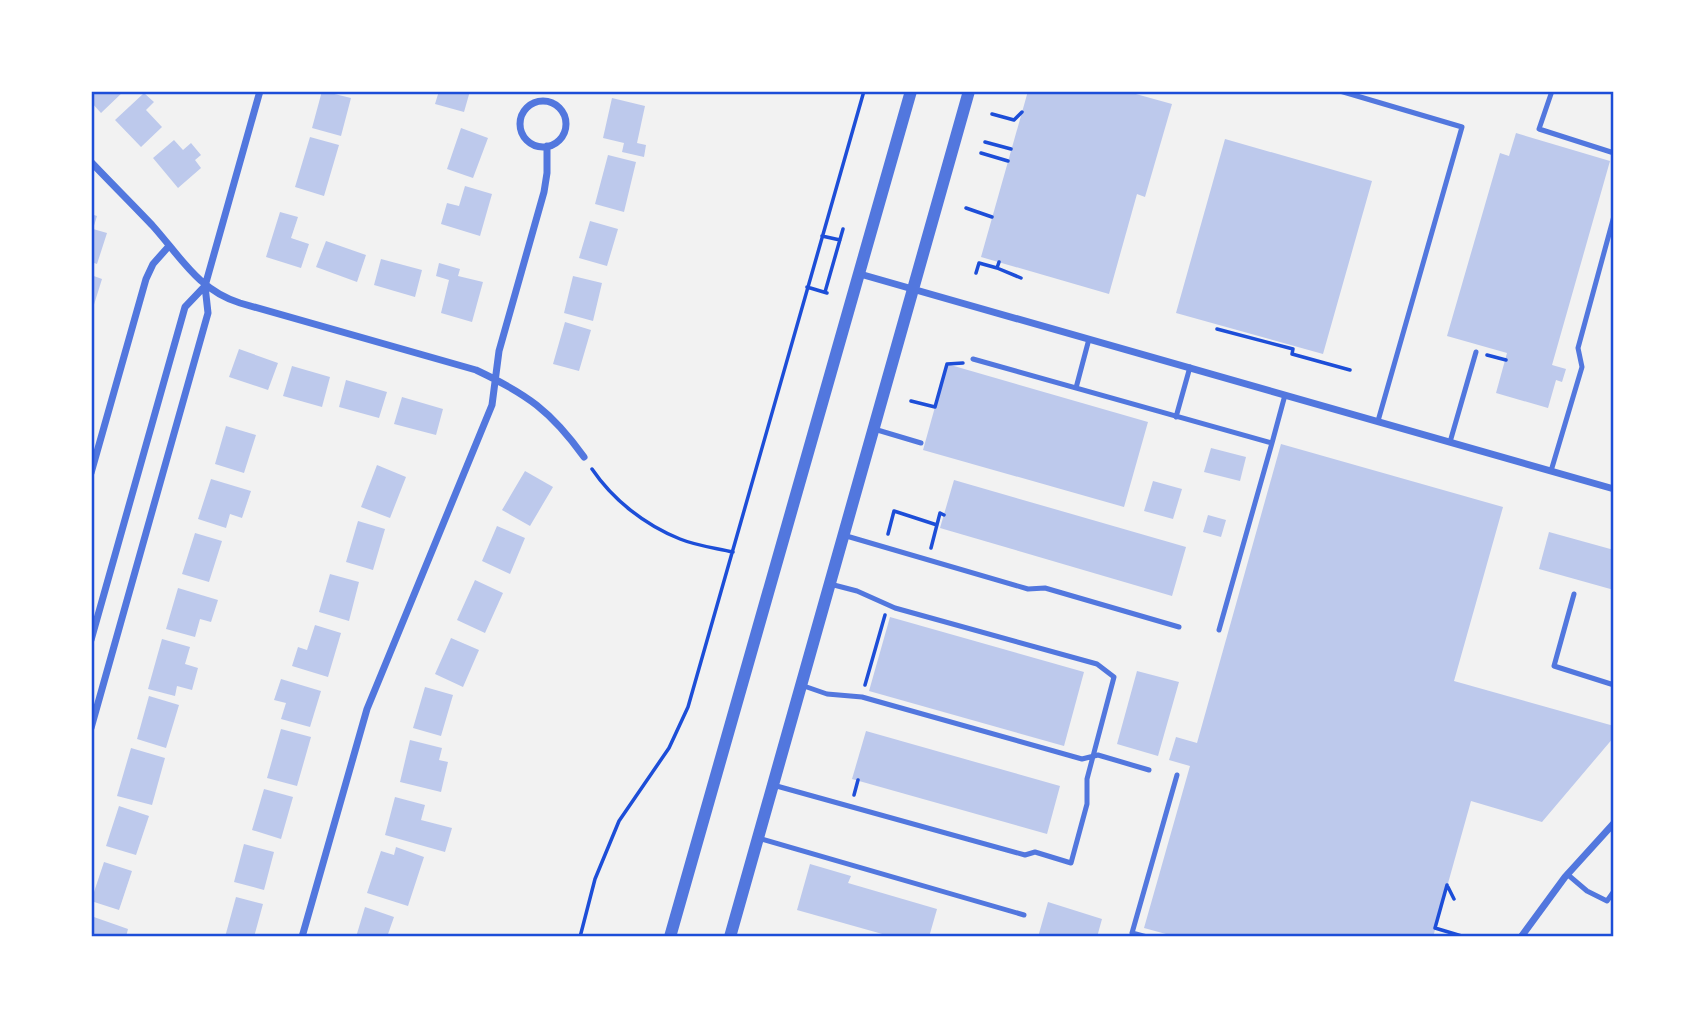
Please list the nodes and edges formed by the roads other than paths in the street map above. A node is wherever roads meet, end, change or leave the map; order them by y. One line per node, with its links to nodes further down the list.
1 (260, 91): 13 (street)
2 (911, 91): 12 (street)
3 (969, 91): 14 (street)
4 (1340, 91): 23 (lane)
5 (1552, 91): 7 (lane)
6 (547, 146): 6 (street); 19 (street)
7 (1614, 153)
8 (91, 162): 11 (street)
9 (1614, 216): 10 (lane)
10 (1612, 232): 29 (lane)
11 (169, 246): 13 (street); 30 (street)
12 (860, 274): 14 (street); 54 (street)
13 (205, 286): 19 (street); 37 (street); 40 (street)
14 (913, 289): 15 (street); 24 (street)
15 (1089, 339): 18 (street); 20 (lane)
16 (1476, 352): 25 (lane)
17 (973, 359): 20 (lane)
18 (1190, 367): 21 (street); 22 (lane)
19 (495, 378): 28 (street); 53 (street)
20 (1076, 388): 22 (lane)
21 (1285, 395): 23 (street); 27 (lane)
22 (1176, 417): 27 (lane)
23 (1378, 421): 25 (street)
24 (873, 429): 26 (lane); 32 (street)
25 (1450, 442): 29 (street)
26 (921, 443)
27 (1272, 443): 36 (lane)
28 (584, 457)
29 (1551, 471): 31 (street)
30 (91, 473)
31 (1614, 489)
32 (843, 535): 33 (street); 35 (lane)
33 (830, 584): 38 (street); 41 (lane)
34 (1574, 594): 39 (lane)
35 (1180, 627)
36 (1219, 630)
37 (91, 640)
38 (801, 685): 41 (lane); 44 (street)
39 (1614, 685)
40 (91, 729)
41 (1093, 756): 42 (lane); 44 (lane)
42 (1149, 770)
43 (1177, 775): 52 (lane)
44 (773, 785): 46 (street)
45 (1614, 823): 47 (street)
46 (758, 838): 51 (lane); 55 (street)
47 (1567, 874): 49 (lane); 57 (street)
48 (1614, 891): 49 (lane)
49 (1606, 901): 50 (lane)
50 (1614, 903)
51 (1024, 915)
52 (1133, 935): 56 (lane)
53 (302, 937)
54 (670, 937)
55 (730, 937)
56 (1147, 937)
57 (1521, 937)

